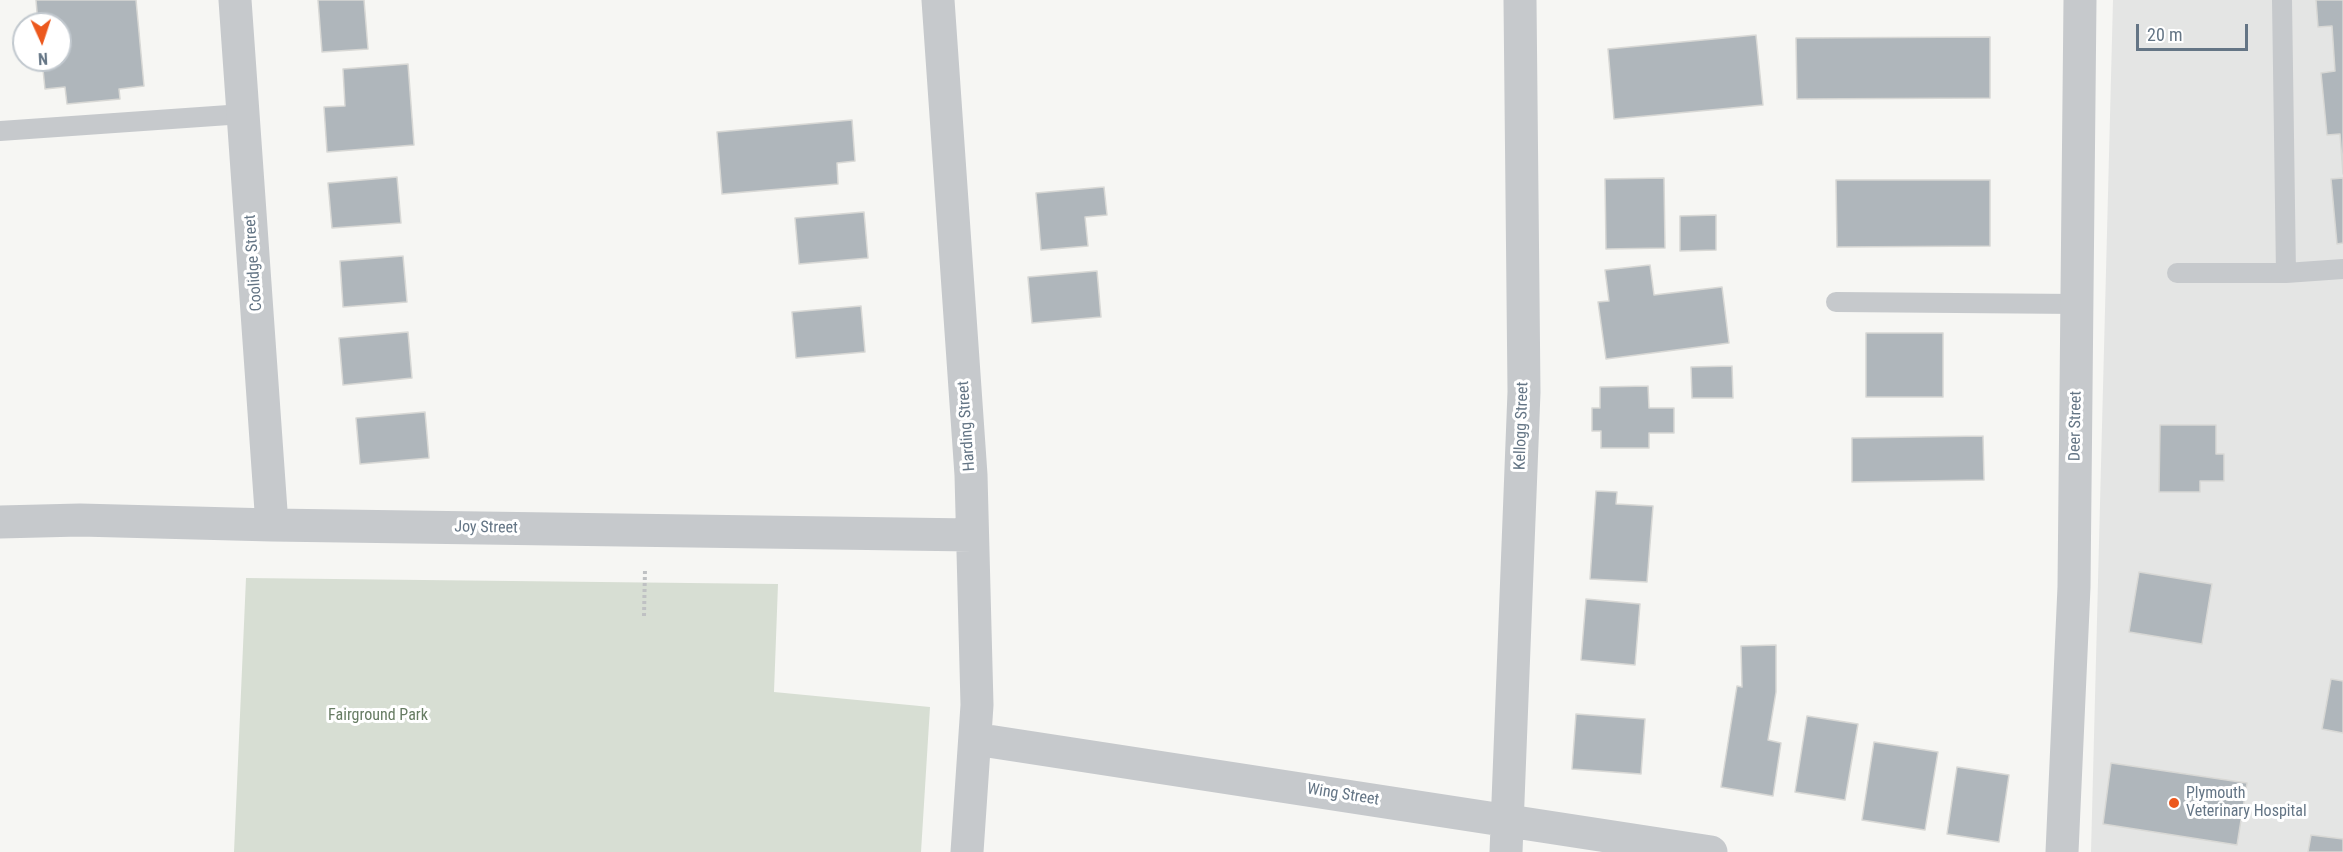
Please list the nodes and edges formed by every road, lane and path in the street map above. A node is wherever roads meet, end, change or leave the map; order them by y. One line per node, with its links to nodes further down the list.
1 (235, 0): 6 (street, Coolidge Street)
2 (938, 0): 15 (street, Harding Street)
3 (1521, 0): 19 (street, Kellogg Street)
4 (2080, 0): 12 (street, Deer Street)
5 (2282, 0): 10 (lane)
6 (243, 114): 7 (lane); 14 (street, Coolidge Street)
7 (0, 131)
8 (2343, 269): 10 (lane)
9 (2177, 273): 10 (lane)
10 (2286, 273)
11 (1836, 302): 12 (lane)
12 (2077, 304): 22 (street, Deer Street)
13 (0, 522): 14 (street, Joy Street)
14 (272, 525): 15 (street, Joy Street)
15 (972, 535): 18 (street, Harding Street)
16 (645, 570): 17 (path)
17 (644, 616)
18 (975, 739): 19 (street, Wing Street); 20 (street, Harding Street)
19 (1506, 836): 21 (street, Wing Street)
20 (967, 852)
21 (1711, 852)
22 (2062, 852)

